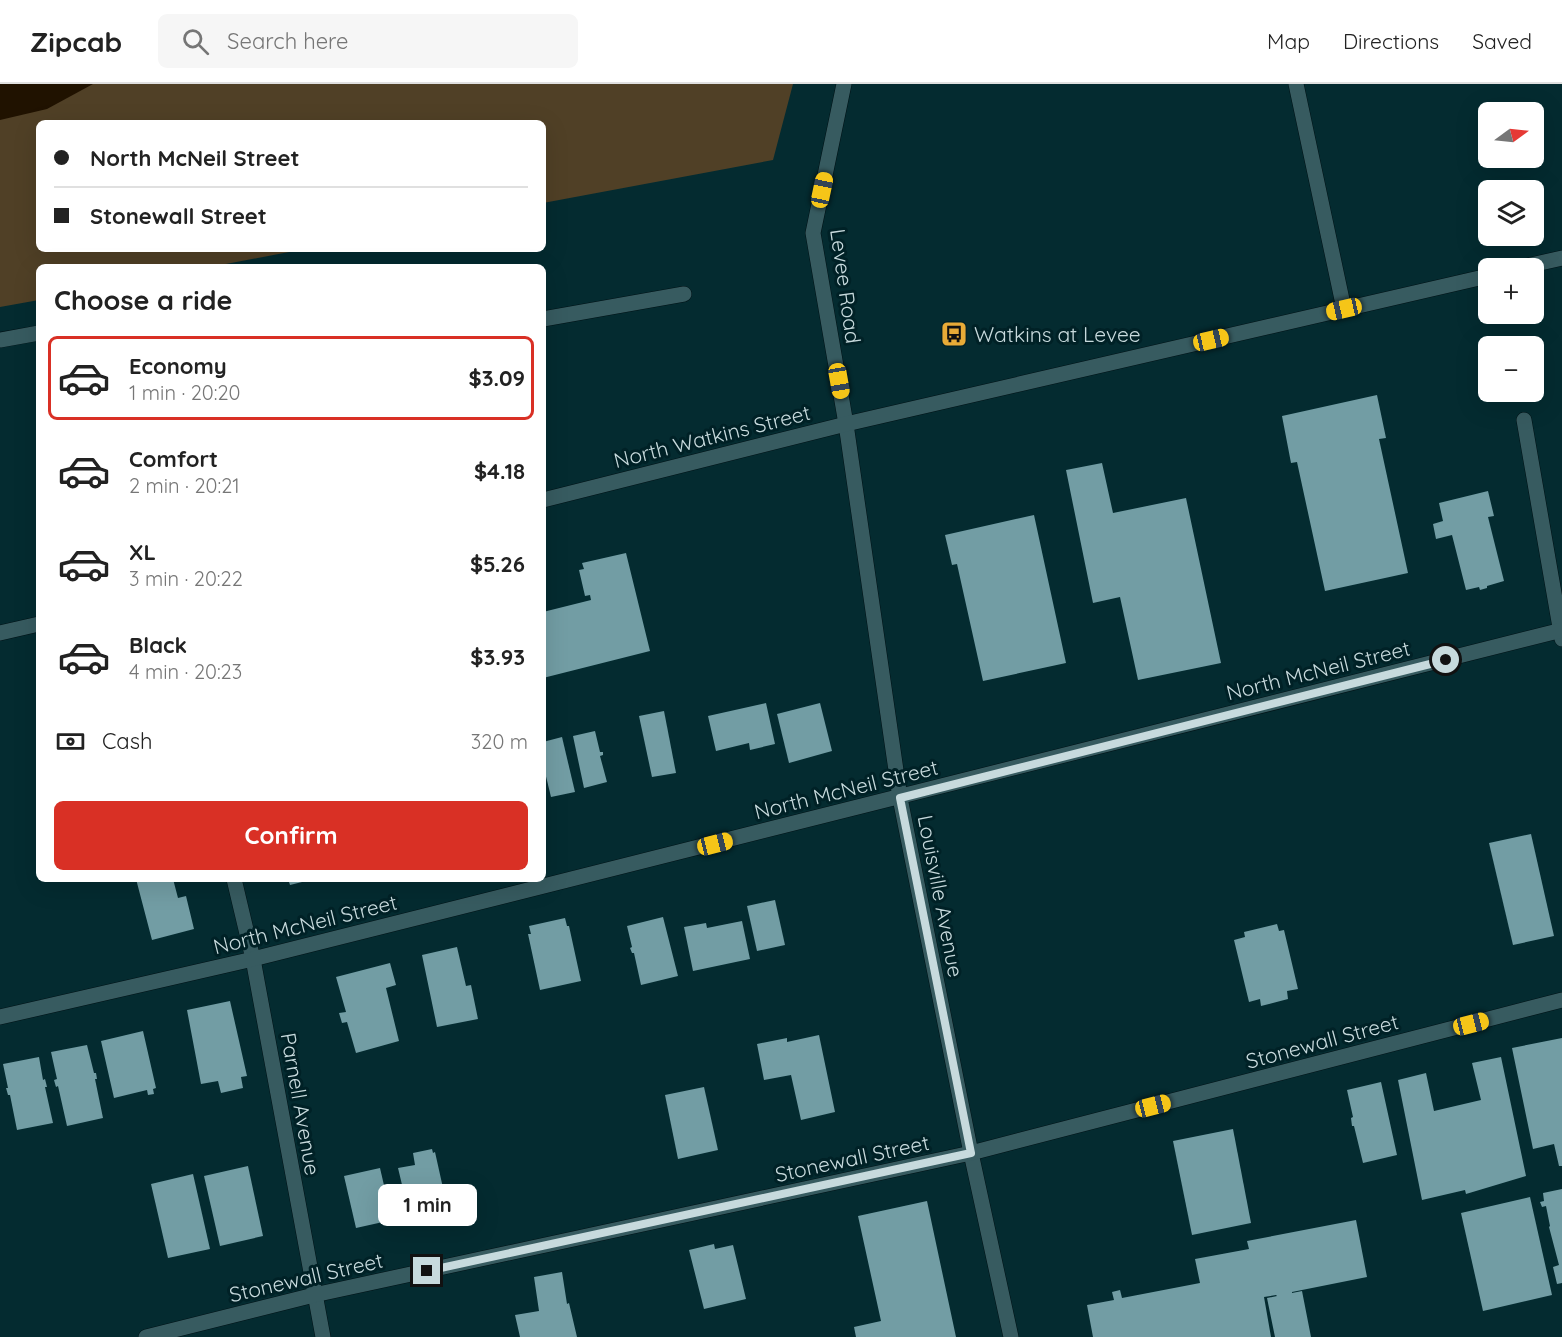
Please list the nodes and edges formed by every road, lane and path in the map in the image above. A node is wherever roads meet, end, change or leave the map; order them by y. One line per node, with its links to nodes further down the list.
1 (844, 84): 12 (street, Levee Road)
2 (1296, 84): 7 (street)
3 (1562, 258): 4 (street)
4 (1544, 262)
5 (1478, 278): 7 (street, North Watkins Street)
6 (684, 294): 8 (street)
7 (1344, 309): 12 (street, North Watkins Street)
8 (546, 318)
9 (36, 334): 10 (street)
10 (0, 340)
11 (1524, 420): 16 (street)
12 (846, 424): 13 (street, North Watkins Street); 17 (street, Louisville Avenue)
13 (546, 499)
14 (36, 625): 15 (street)
15 (0, 633)
16 (1561, 633): 17 (street, North McNeil Street)
17 (900, 798): 19 (street, North McNeil Street); 22 (street, Louisville Avenue)
18 (235, 882): 19 (street, Parnell Avenue)
19 (253, 959): 21 (street, North McNeil Street); 23 (street, Parnell Avenue)
20 (1562, 1000): 22 (street, Stonewall Street)
21 (0, 1017)
22 (971, 1153): 23 (street, Stonewall Street); 26 (street, Louisville Avenue)
23 (314, 1295): 24 (street, Stonewall Street); 25 (street, Parnell Avenue)
24 (146, 1337)
25 (323, 1337)
26 (1011, 1337)

